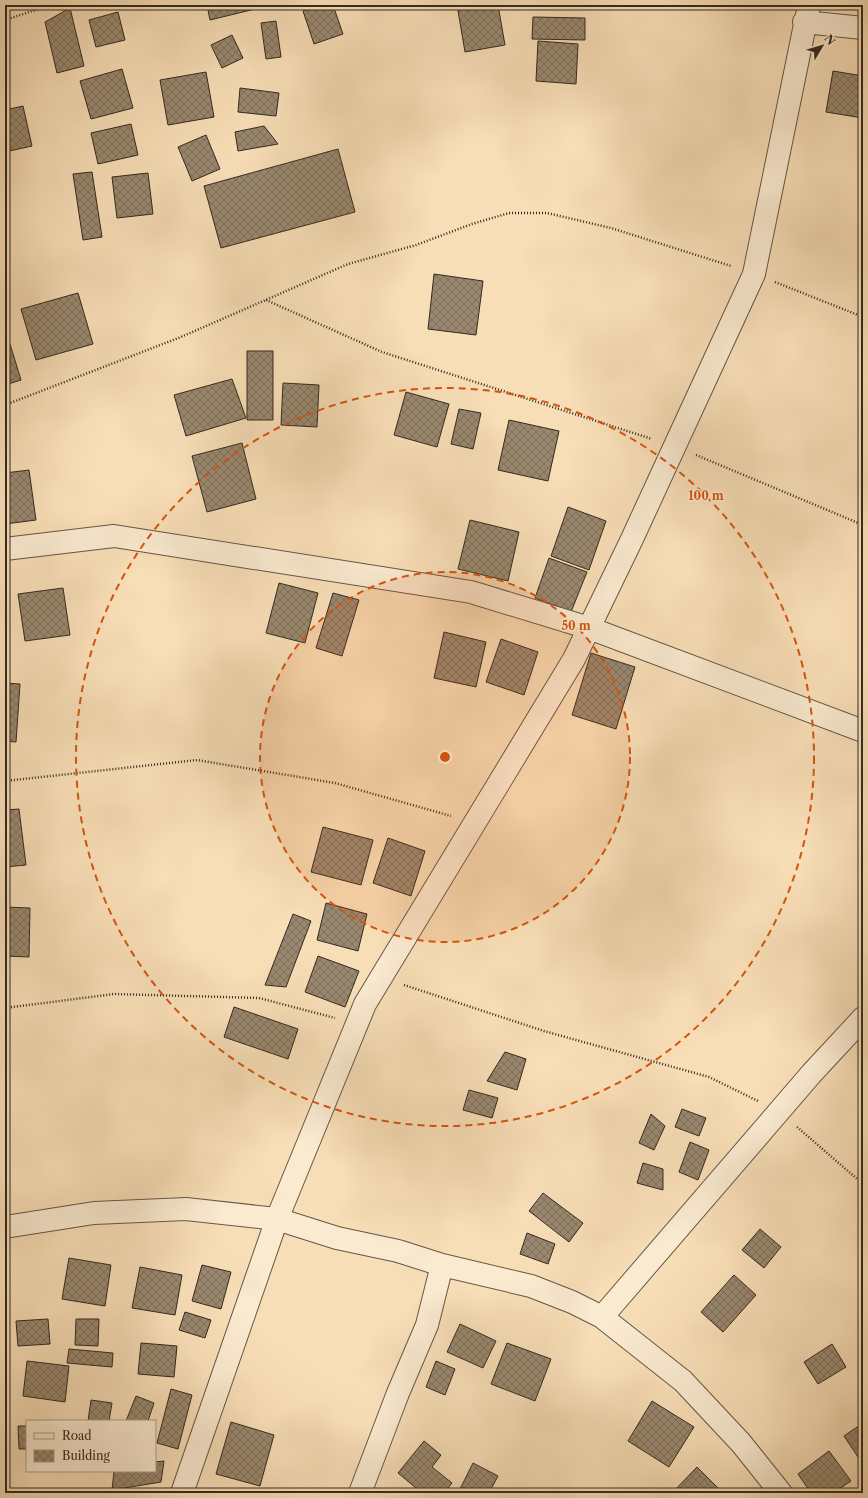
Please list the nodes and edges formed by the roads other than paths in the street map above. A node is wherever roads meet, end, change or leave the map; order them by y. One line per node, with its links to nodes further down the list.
1 (806, 14): 2 (street); 4 (street)
2 (863, 28)
3 (5, 549): 4 (street)
4 (589, 628): 5 (street); 7 (street)
5 (863, 731)
6 (863, 1018): 10 (street)
7 (277, 1219): 8 (street); 9 (street); 11 (street)
8 (5, 1226)
9 (442, 1265): 10 (street); 12 (street)
10 (602, 1316): 13 (street)
11 (182, 1493)
12 (360, 1493)
13 (782, 1493)

